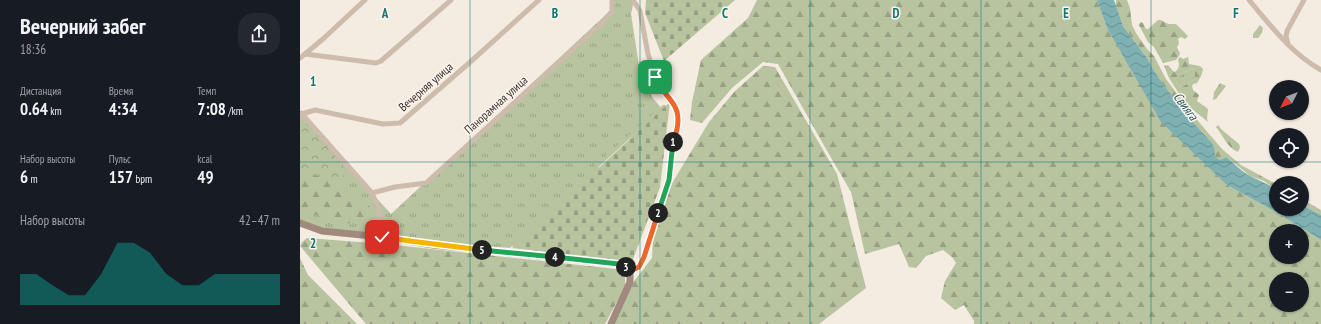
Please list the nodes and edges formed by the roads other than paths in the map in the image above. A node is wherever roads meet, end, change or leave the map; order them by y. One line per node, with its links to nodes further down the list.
1 (365, 0): 9 (street)
2 (451, 0): 9 (street)
3 (539, 0): 12 (street, Вечерняя улица)
4 (612, 0): 13 (street, Панорамная улица)
5 (633, 0): 16 (street)
6 (1249, 0): 8 (street)
7 (1304, 0): 8 (street)
8 (1288, 46): 11 (street)
9 (305, 54): 10 (street)
10 (300, 58)
11 (1321, 70)
12 (301, 113): 13 (street)
13 (372, 193): 15 (street)
14 (300, 223): 15 (street)
15 (382, 237): 16 (street)
16 (630, 271): 17 (street)
17 (611, 324)

